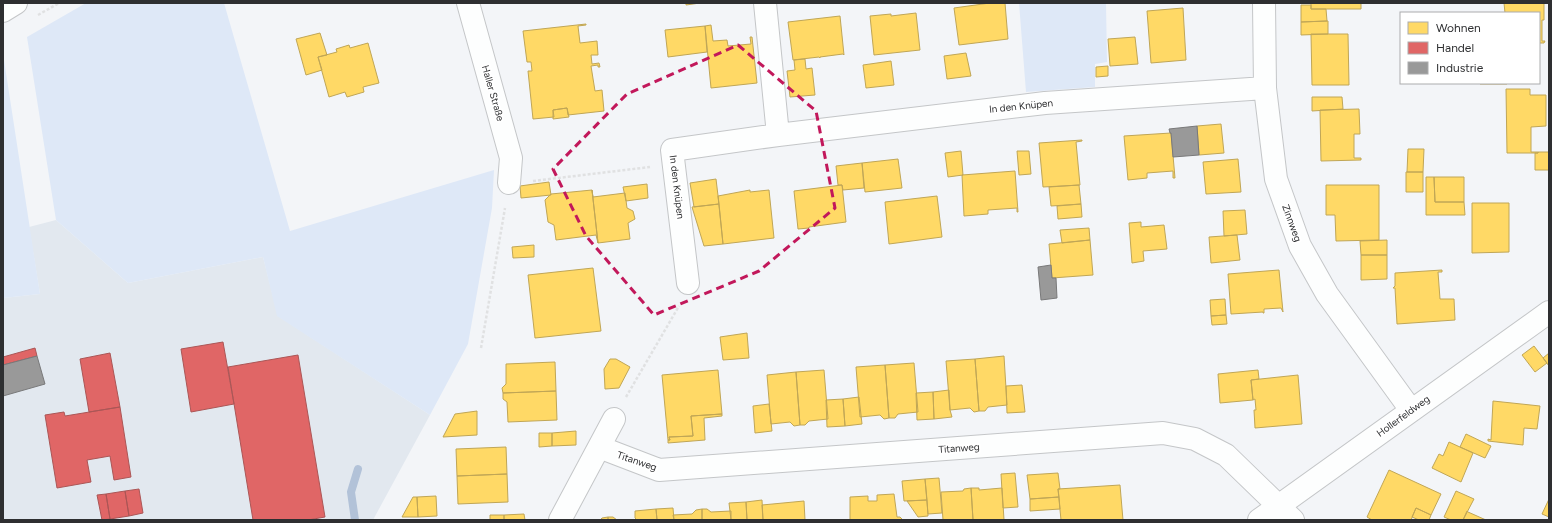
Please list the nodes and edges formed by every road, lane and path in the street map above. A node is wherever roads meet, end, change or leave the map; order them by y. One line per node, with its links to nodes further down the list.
1 (16, 3): 5 (street)
2 (468, 3): 9 (street, Haller Straße)
3 (765, 3): 7 (street)
4 (1264, 3): 6 (street, Zinnweg)
5 (3, 11)
6 (1265, 88): 7 (street, In den Knüpen); 13 (street, Zinnweg)
7 (778, 135): 8 (street, In den Knüpen)
8 (672, 150): 9 (path); 10 (street, In den Knüpen)
9 (509, 183): 12 (path)
10 (688, 283): 14 (path)
11 (1549, 312): 13 (street, Hollerfeldweg)
12 (481, 348)
13 (1411, 410): 16 (street, Hollerfeldweg)
14 (614, 419): 15 (street)
15 (599, 447): 16 (street, Titanweg); 17 (street)
16 (1285, 513): 18 (street, Hollerfeldweg)
17 (560, 520)
18 (1259, 520)

